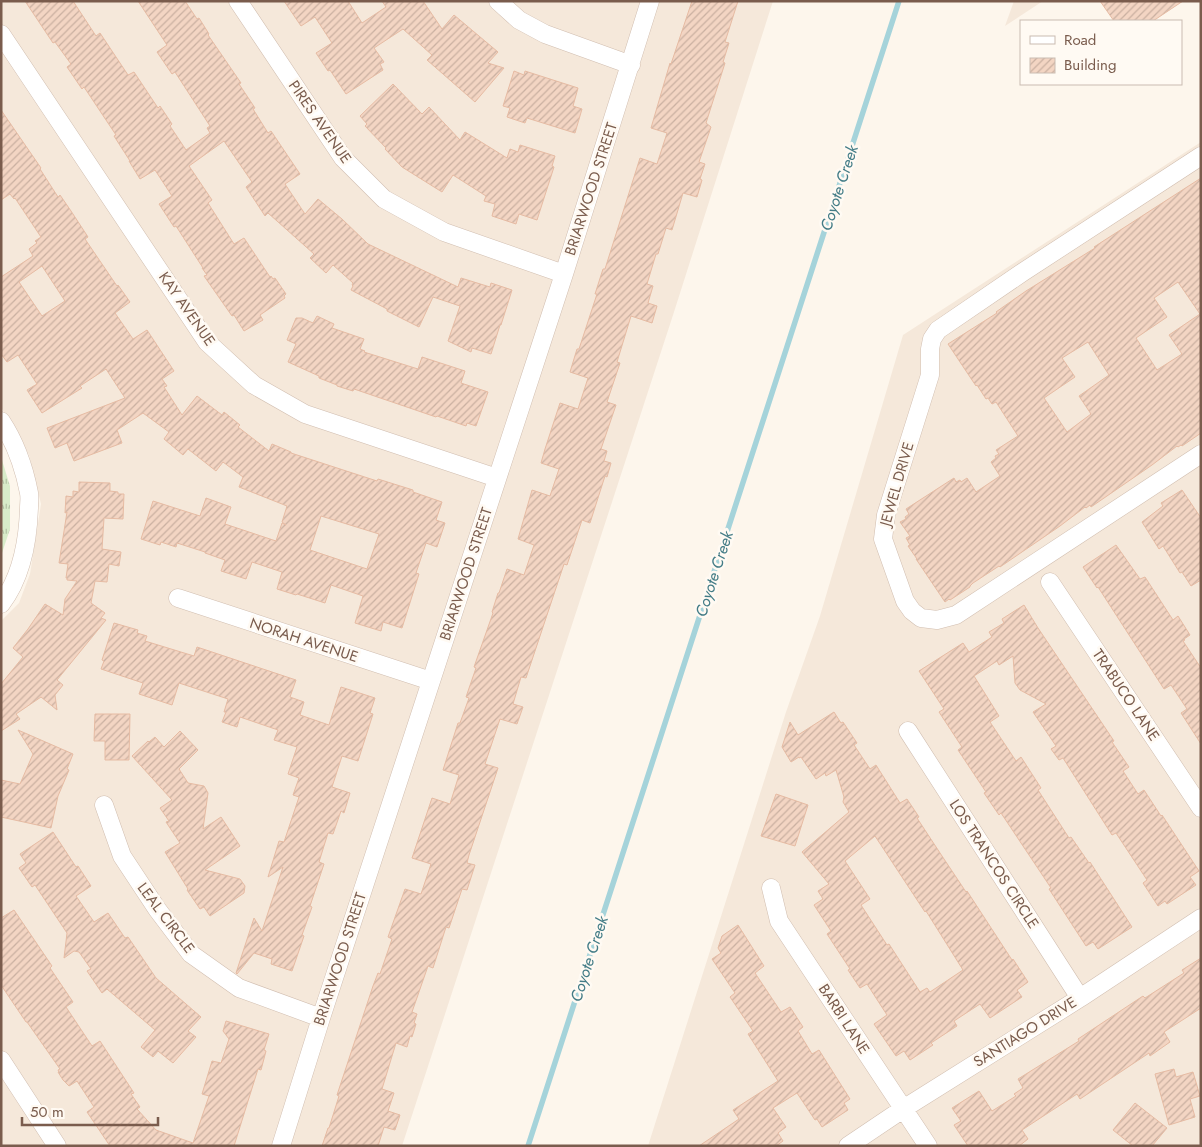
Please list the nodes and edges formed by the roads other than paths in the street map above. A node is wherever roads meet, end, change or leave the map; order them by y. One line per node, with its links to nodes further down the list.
1 (238, 1): 7 (street, PIRES AVENUE)
2 (498, 1): 5 (street)
3 (650, 1): 5 (street, BRIARWOOD STREET)
4 (1, 34): 10 (street, KAY AVENUE)
5 (631, 64): 7 (street, BRIARWOOD STREET)
6 (1201, 156): 9 (street, JEWEL DRIVE)
7 (564, 274): 10 (street, BRIARWOOD STREET)
8 (1, 421): 13 (street)
9 (1201, 454)
10 (497, 478): 14 (street, BRIARWOOD STREET)
11 (1050, 582): 17 (street, TRABUCO LANE)
12 (178, 598): 14 (street, NORAH AVENUE)
13 (1, 604)
14 (431, 681): 21 (street, BRIARWOOD STREET)
15 (908, 731): 20 (street, LOS TRANCOS CIRCLE)
16 (104, 805): 21 (street, LEAL CIRCLE)
17 (1201, 808)
18 (771, 888): 23 (street, BARBI LANE)
19 (1201, 918): 20 (street, SANTIAGO DRIVE)
20 (1080, 998): 23 (street, SANTIAGO DRIVE)
21 (321, 1018): 25 (street, BRIARWOOD STREET)
22 (1, 1060): 24 (street)
23 (903, 1109): 26 (street, SANTIAGO DRIVE); 27 (street, BARBI LANE)
24 (57, 1146)
25 (281, 1146)
26 (848, 1146)
27 (928, 1146)

